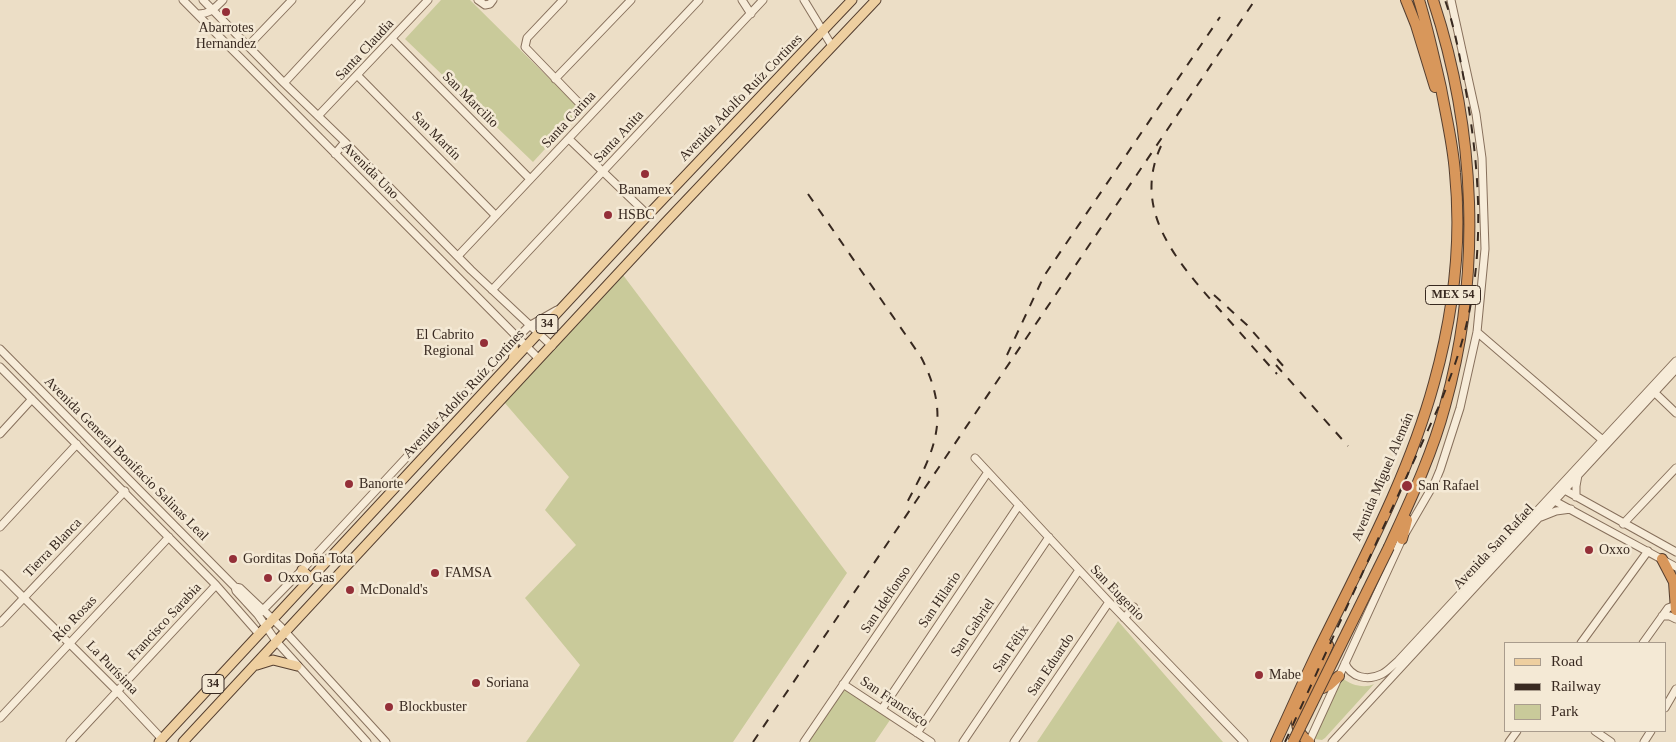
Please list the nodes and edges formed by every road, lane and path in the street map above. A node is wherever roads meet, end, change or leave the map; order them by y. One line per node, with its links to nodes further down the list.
1 (183, 0): 22 (street, Avenida Uno)
2 (203, 0): 21 (street, Avenida Uno)
3 (223, 0): 21 (street)
4 (292, 0): 27 (street)
5 (361, 0): 31 (street)
6 (428, 0): 26 (street, Santa Claudia)
7 (478, 0): 8 (street)
8 (493, 0)
9 (563, 0): 30 (street)
10 (630, 0): 30 (street)
11 (698, 0): 35 (street, Santa Carina)
12 (742, 0): 23 (street)
13 (763, 0): 23 (street, Santa Anita)
14 (804, 0): 25 (street)
15 (852, 0): 25 (main road, Avenida Adolfo Ruíz Cortines / 34)
16 (876, 0): 28 (main road, 34)
17 (1406, 0): 34 (highway)
18 (1419, 0): 34 (highway, Avenida Miguel Alemán / MEX 54)
19 (1433, 0): 73 (highway, MEX 54)
20 (1452, 0): 48 (street)
21 (213, 10): 22 (street); 24 (street); 27 (street, Avenida Uno)
22 (198, 14): 24 (street, Avenida Uno)
23 (751, 14): 38 (street, Santa Anita)
24 (212, 28): 37 (street, Avenida Uno)
25 (823, 31): 28 (street); 41 (main road, Avenida Adolfo Ruíz Cortines / 34)
26 (392, 39): 29 (street, Santa Claudia); 39 (street, San Marcilio)
27 (248, 46): 31 (street, Avenida Uno)
28 (832, 46): 52 (main road, 34)
29 (358, 76): 33 (street, Santa Claudia); 40 (street, San Martín)
30 (555, 79): 32 (street)
31 (284, 83): 33 (street, Avenida Uno)
32 (580, 104)
33 (318, 116): 36 (street, Avenida Uno)
34 (1447, 120): 92 (highway, Avenida Miguel Alemán / MEX 54)
35 (569, 139): 38 (street); 39 (street, Santa Carina)
36 (345, 142): 37 (street); 42 (street, Avenida Uno)
37 (334, 154): 44 (street, Avenida Uno)
38 (603, 171): 41 (street); 45 (street, Santa Anita)
39 (530, 179): 40 (street, Santa Carina)
40 (495, 215): 42 (street, Santa Carina)
41 (648, 215): 46 (main road, Avenida Adolfo Ruíz Cortines / 34)
42 (458, 256): 43 (street, Avenida Uno)
43 (471, 270): 44 (street); 45 (street, Avenida Uno)
44 (461, 281): 50 (street, Avenida Uno)
45 (492, 290): 47 (street, Avenida Uno)
46 (566, 305): 47 (street); 49 (main road, Avenida Adolfo Ruíz Cortines / 34)
47 (529, 326): 49 (street, Avenida Uno); 50 (street)
48 (1477, 332): 63 (street); 84 (street)
49 (538, 334): 51 (main road, Avenida Adolfo Ruíz Cortines / 34); 52 (street, Avenida Uno)
50 (515, 340): 51 (street, Avenida Uno); 55 (main road); 90 (street)
51 (527, 346): 54 (street, Avenida Uno); 55 (main road, Avenida Adolfo Ruíz Cortines / 34)
52 (552, 346): 54 (main road, 34)
53 (0, 348): 65 (street, Avenida General Bonifacio Salinas Leal)
54 (539, 359): 107 (main road, 34)
55 (513, 360): 94 (main road, Avenida Adolfo Ruíz Cortines / 34)
56 (1676, 361): 59 (street, Avenida San Rafael)
57 (0, 367): 60 (street)
58 (1676, 369): 59 (street, Avenida San Rafael)
59 (1652, 390): 61 (street); 63 (street, Avenida San Rafael)
60 (32, 399): 62 (street); 64 (street)
61 (1676, 412)
62 (0, 434)
63 (1604, 441): 70 (street, Avenida San Rafael); 71 (street, Avenida San Rafael)
64 (77, 444): 66 (street); 80 (street)
65 (97, 445): 66 (street); 81 (street, Avenida General Bonifacio Salinas Leal)
66 (88, 455): 72 (street)
67 (975, 458): 69 (street, San Eugenio)
68 (1676, 468): 79 (street)
69 (988, 472): 76 (street, San Eugenio); 118 (street, San Idelfonso)
70 (1578, 474): 71 (street, Avenida San Rafael); 74 (street)
71 (1561, 488): 74 (street); 75 (street, Avenida San Rafael)
72 (125, 492): 82 (street); 96 (street, Tierra Blanca)
73 (1413, 494): 84 (highway); 137 (highway, MEX 54, bridge)
74 (1576, 497): 79 (street)
75 (1551, 499): 77 (street); 78 (street, Avenida San Rafael); 113 (street, Avenida San Rafael)
76 (1020, 505): 83 (street, San Eugenio); 122 (street, San Hilario)
77 (1572, 509): 78 (street); 85 (street)
78 (1536, 520): 139 (street, Avenida San Rafael)
79 (1623, 524): 86 (street)
80 (0, 527)
81 (185, 536): 87 (street); 101 (street, Avenida General Bonifacio Salinas Leal)
82 (169, 537): 87 (street); 112 (street, Río Rosas)
83 (1049, 537): 91 (street, San Eugenio); 125 (street, San Gabriel)
84 (1402, 539): 113 (street)
85 (1648, 551): 88 (street); 110 (street)
86 (1676, 552)
87 (191, 559): 95 (street)
88 (1662, 559): 89 (street); 98 (highway)
89 (1676, 567)
90 (302, 570): 94 (main road); 101 (street)
91 (1079, 570): 97 (street, San Eugenio); 133 (street, San Félix)
92 (1358, 570): 116 (highway); 136 (highway, Avenida Miguel Alemán / MEX 54)
93 (0, 574): 96 (street, La Purísima)
94 (310, 578): 106 (main road, Avenida Adolfo Ruíz Cortines / 34)
95 (216, 585): 108 (street); 120 (street, Francisco Sarabia)
96 (24, 597): 105 (street, Tierra Blanca); 112 (street, La Purísima)
97 (1109, 602): 103 (street, San Eugenio); 134 (street, San Eduardo)
98 (1676, 605): 100 (highway); 102 (street)
99 (1134, 607): 103 (street)
100 (1676, 610)
101 (260, 612): 106 (street, Avenida General Bonifacio Salinas Leal)
102 (1662, 616): 104 (street); 111 (street)
103 (1124, 618): 135 (street, San Eugenio)
104 (1676, 619)
105 (0, 623)
106 (270, 623): 107 (street, Avenida General Bonifacio Salinas Leal); 108 (main road, Avenida Adolfo Ruíz Cortines / 34); 109 (street, Avenida General Bonifacio Salinas Leal)
107 (285, 632): 109 (main road, 34); 130 (street, Avenida General Bonifacio Salinas Leal)
108 (259, 634): 126 (main road, Avenida Adolfo Ruíz Cortines / 34)
109 (276, 641): 114 (street, Avenida General Bonifacio Salinas Leal); 115 (main road, 34)
110 (1582, 642)
111 (1644, 642)
112 (70, 643): 120 (street, La Purísima); 123 (street, Río Rosas)
113 (1345, 663): 117 (street)
114 (297, 666): 115 (main road); 129 (street, Avenida General Bonifacio Salinas Leal)
115 (252, 667): 128 (main road, 34)
116 (1314, 676): 117 (highway); 138 (highway)
117 (1339, 676): 138 (street)
118 (843, 684): 122 (street, San Francisco); 131 (street, San Idelfonso)
119 (1676, 689): 121 (street)
120 (117, 691): 126 (street, La Purísima); 127 (street, Francisco Sarabia)
121 (1666, 706)
122 (882, 709): 125 (street, San Francisco)
123 (0, 718)
124 (1597, 732): 140 (street)
125 (917, 733): 132 (street, San Francisco)
126 (161, 740)
127 (70, 742)
128 (183, 742)
129 (367, 742)
130 (386, 742)
131 (804, 742)
132 (931, 742)
133 (963, 742)
134 (1014, 742)
135 (1244, 742)
136 (1276, 742)
137 (1293, 742)
138 (1309, 742)
139 (1332, 742)
140 (1611, 742)

